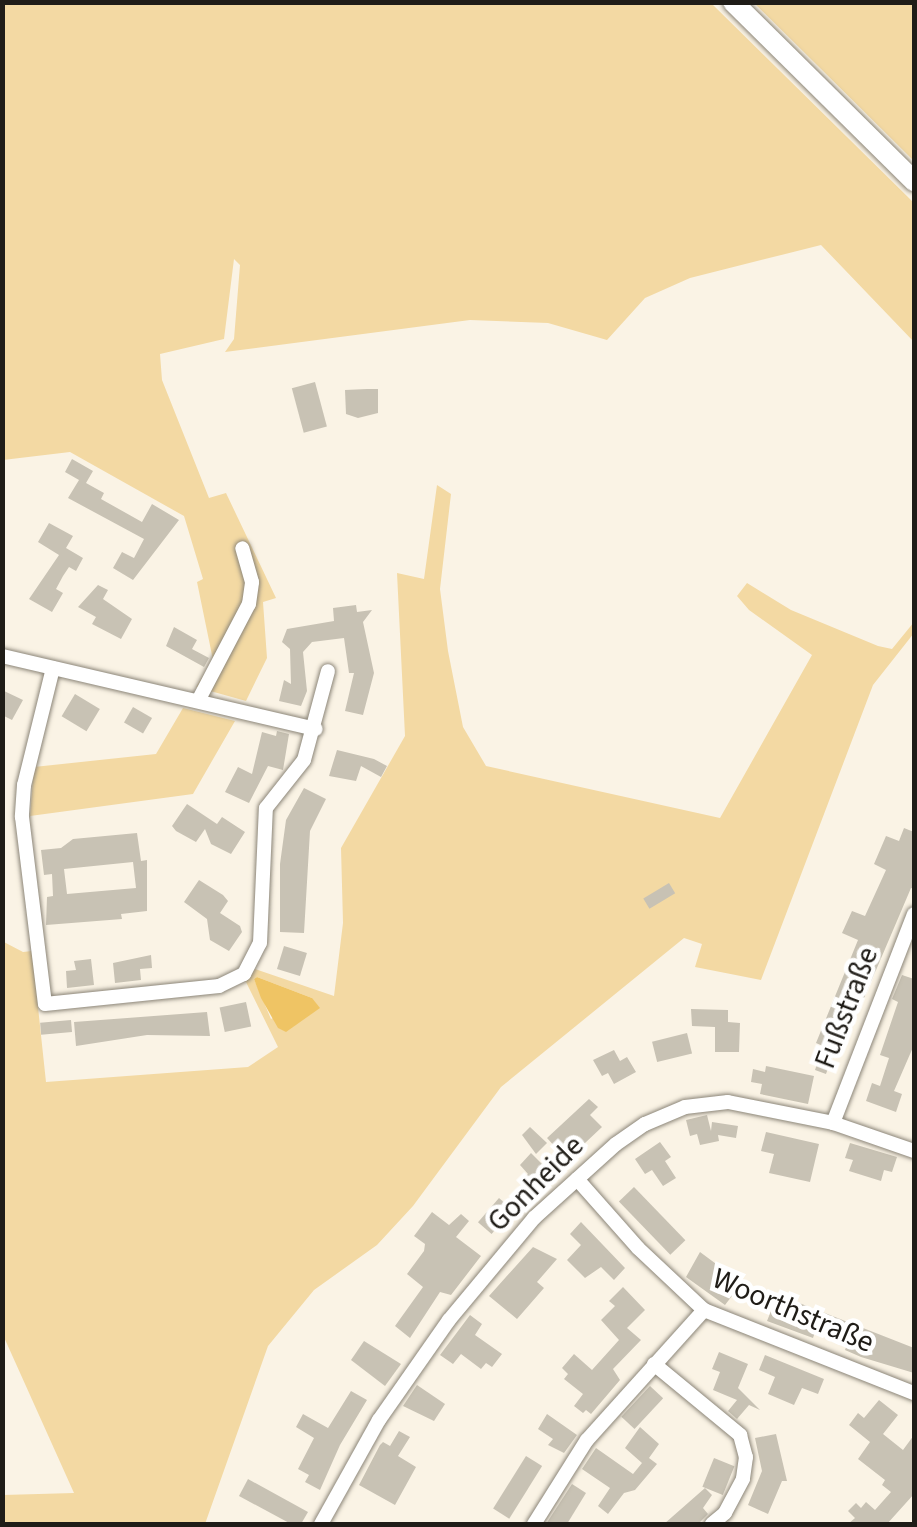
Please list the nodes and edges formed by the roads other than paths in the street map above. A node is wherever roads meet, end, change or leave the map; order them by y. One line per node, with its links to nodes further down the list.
1 (733, 2): 2 (main road)
2 (914, 181)
3 (242, 548): 7 (street)
4 (2, 656): 5 (street)
5 (53, 668): 7 (street); 8 (street)
6 (328, 671): 8 (street)
7 (198, 701): 8 (street)
8 (316, 729)
9 (914, 914): 10 (street, Fußstraße)
10 (833, 1123): 11 (street, Gonheide); 12 (street, Gonheide)
11 (914, 1151)
12 (581, 1176): 13 (street, Woorthstraße); 16 (street, Gonheide)
13 (704, 1310): 14 (street); 15 (street, Woorthstraße)
14 (654, 1364): 17 (street); 18 (street)
15 (914, 1393)
16 (321, 1524)
17 (534, 1524)
18 (712, 1524)

